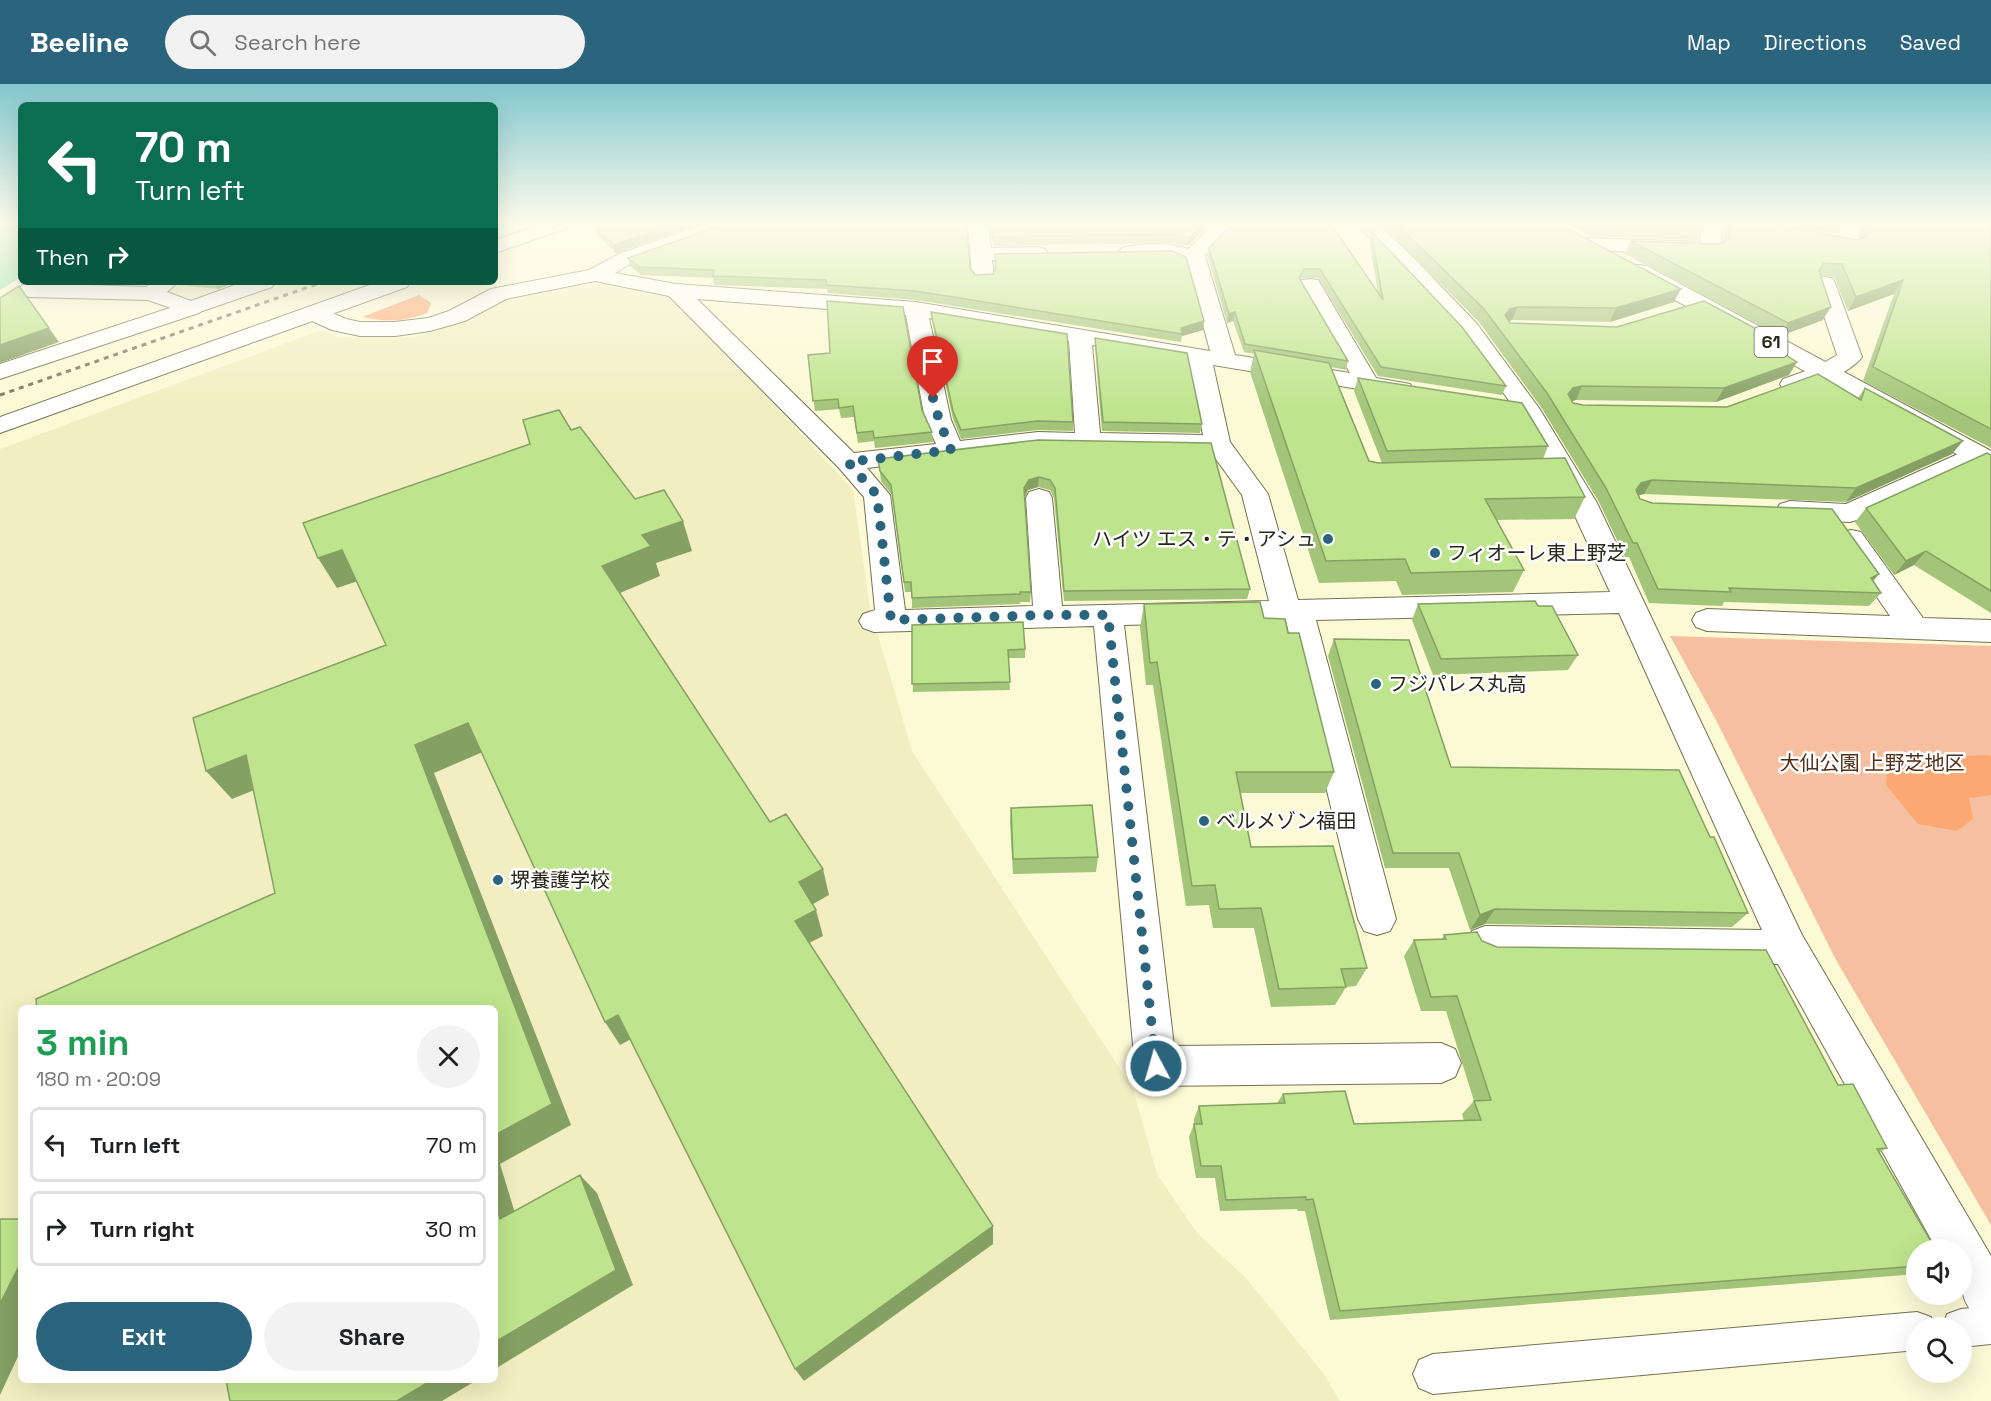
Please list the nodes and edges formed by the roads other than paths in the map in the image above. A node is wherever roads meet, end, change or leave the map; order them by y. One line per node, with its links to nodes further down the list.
1 (254, 285): 14 (street)
2 (389, 285): 16 (street)
3 (542, 285): 16 (street)
4 (648, 285): 12 (street)
5 (1201, 285): 19 (street)
6 (1310, 285): 22 (street)
7 (1429, 285): 26 (street)
8 (1665, 285): 13 (street, 61)
9 (1825, 285): 21 (street)
10 (159, 288): 11 (street); 14 (street)
11 (30, 290)
12 (676, 291): 15 (street); 32 (street)
13 (1700, 304): 17 (street); 21 (street, 61)
14 (191, 308): 20 (street)
15 (916, 309): 18 (street); 30 (street)
16 (313, 313): 27 (street)
17 (1666, 314)
18 (1080, 336): 19 (street); 28 (street)
19 (1212, 356): 22 (street); 29 (street)
20 (0, 372)
21 (1825, 372): 23 (street); 31 (street, 61)
22 (1366, 382): 24 (street)
23 (1772, 391)
24 (1420, 393)
25 (1495, 404): 26 (street)
26 (1527, 408): 36 (street)
27 (0, 425)
28 (1088, 441): 29 (street); 30 (street)
29 (1217, 443): 37 (street)
30 (951, 450): 32 (street)
31 (1983, 458): 35 (street)
32 (848, 462): 38 (street)
33 (1039, 498): 38 (street)
34 (1761, 509): 35 (street)
35 (1831, 512): 41 (street)
36 (1629, 602): 37 (street); 45 (street)
37 (1292, 610): 39 (street); 43 (street)
38 (1048, 615): 39 (street)
39 (1108, 615): 46 (street)
40 (1707, 620): 41 (street)
41 (1914, 628): 42 (street)
42 (1991, 631)
43 (1377, 919)
44 (1485, 943): 45 (street)
45 (1789, 947): 47 (street)
46 (1441, 1063)
47 (1956, 1239)
48 (1972, 1268): 49 (street)
49 (1991, 1301)
50 (1991, 1325): 51 (lane)
51 (1972, 1327)
52 (1906, 1332): 53 (lane)
53 (1433, 1374)

